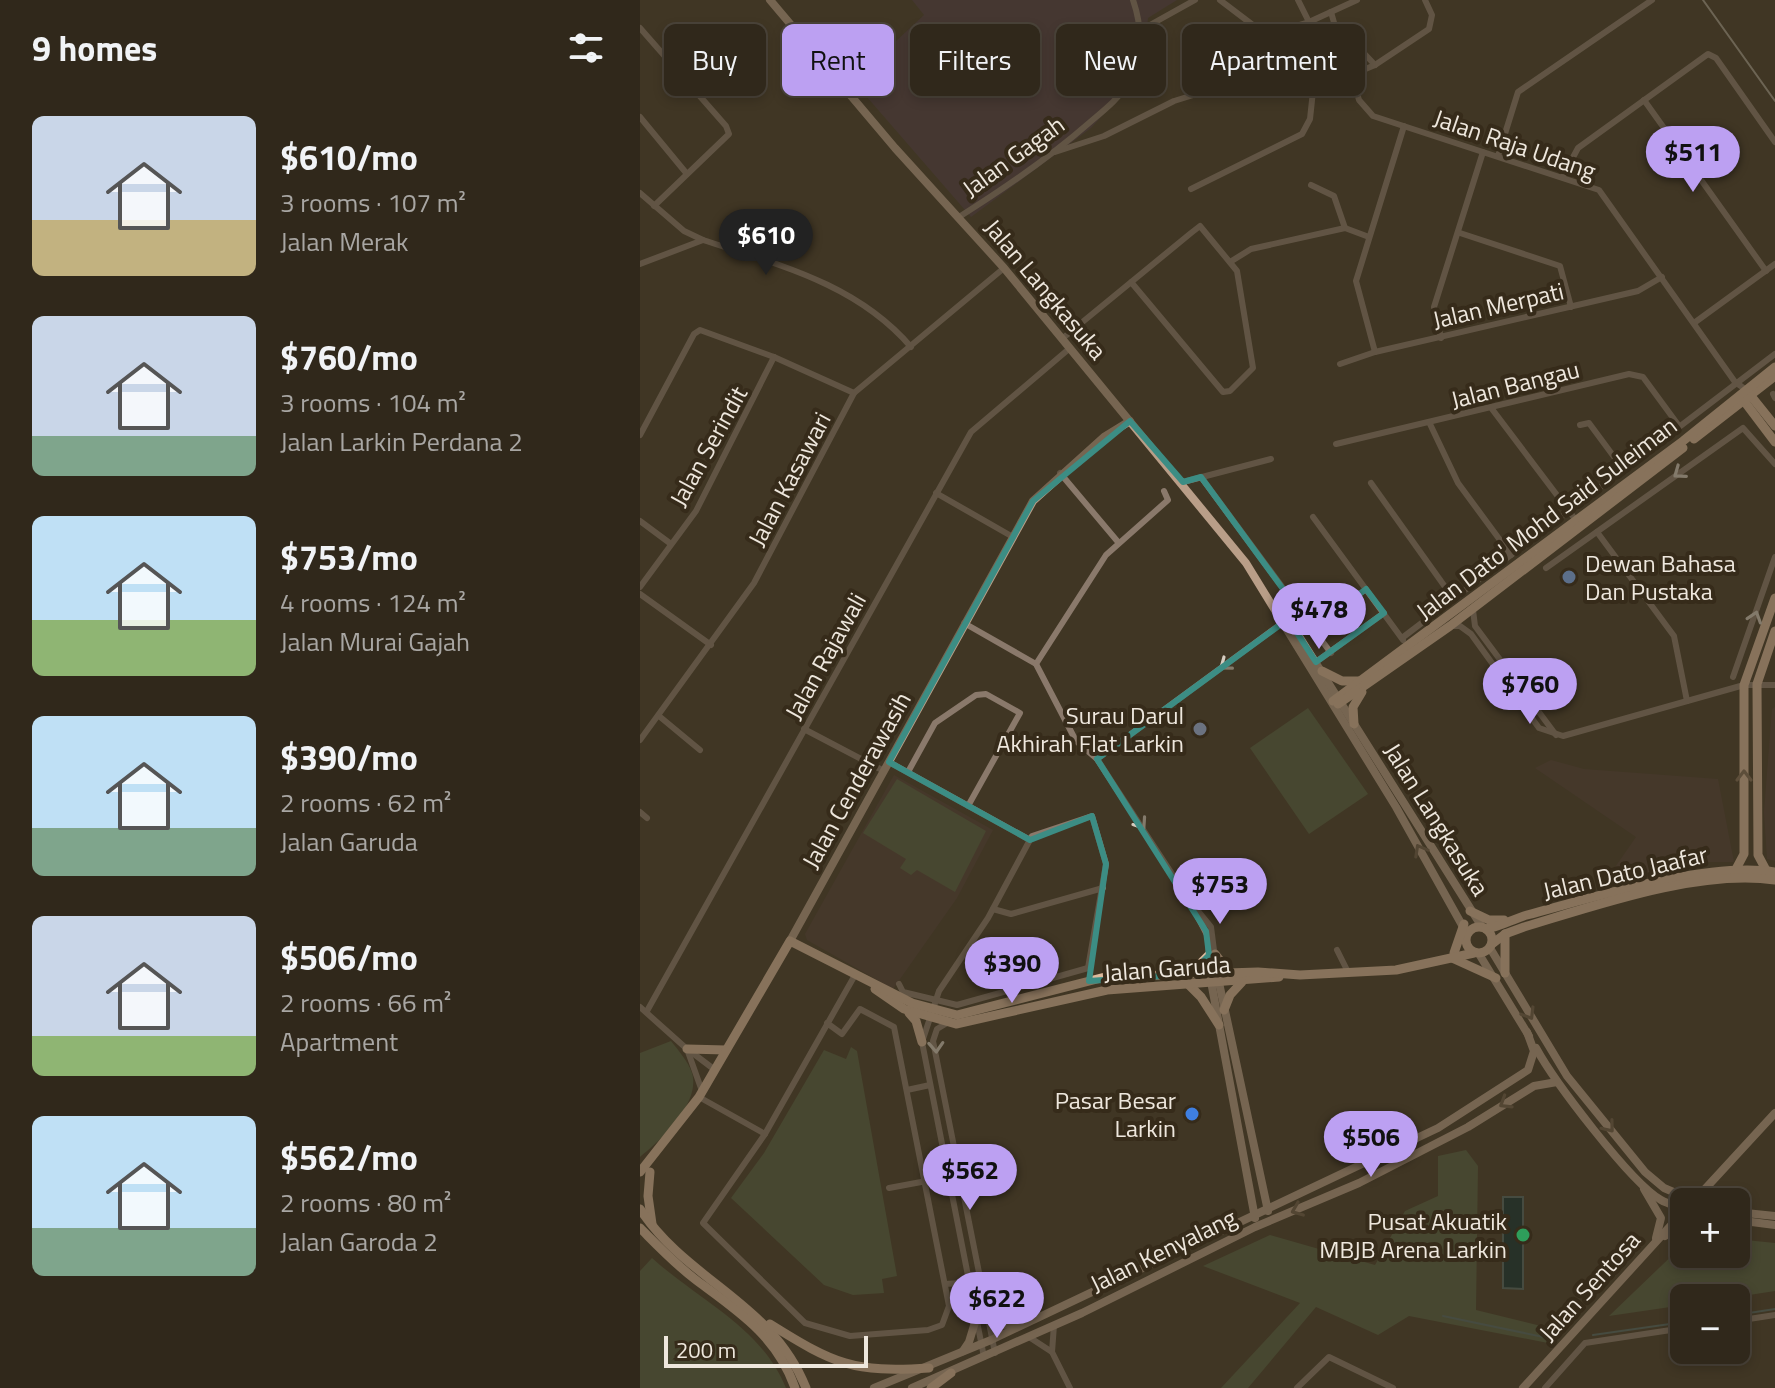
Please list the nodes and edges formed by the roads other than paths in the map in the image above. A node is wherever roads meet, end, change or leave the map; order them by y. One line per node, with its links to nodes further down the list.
1 (770, 0): 35 (street, Jalan Langkasuka)
2 (1133, 0): 11 (street, Jalan Gagah)
3 (1195, 0): 12 (street)
4 (1220, 0): 13 (street)
5 (1298, 0): 10 (street)
6 (1357, 0): 9 (street)
7 (1425, 0): 16 (street)
8 (1652, 0): 28 (street)
9 (1331, 12): 10 (street); 16 (street)
10 (1309, 22): 14 (street)
11 (1139, 24)
12 (1154, 24)
13 (1252, 24)
14 (1302, 24)
15 (640, 28): 29 (street)
16 (1375, 65): 17 (street)
17 (1365, 69)
18 (1119, 96): 26 (street, Jalan Gagah)
19 (1190, 96): 26 (street)
20 (1312, 96): 32 (street)
21 (1358, 96): 24 (street, Jalan Raja Udang)
22 (1644, 100): 25 (street); 30 (street); 46 (street)
23 (640, 117): 29 (street)
24 (1404, 126): 27 (street, Jalan Raja Udang); 39 (street)
25 (1775, 142)
26 (1055, 152): 35 (street, Jalan Gagah)
27 (1483, 152): 28 (street, Jalan Raja Udang); 37 (street)
28 (1498, 156): 30 (street, Jalan Raja Udang)
29 (687, 174): 34 (street)
30 (1563, 176): 47 (street, Jalan Raja Udang)
31 (1311, 185): 36 (street)
32 (1191, 189)
33 (640, 193): 34 (street)
34 (654, 206): 38 (street)
35 (959, 217): 45 (street, Jalan Langkasuka)
36 (1345, 228): 39 (street); 42 (street)
37 (1460, 233): 49 (street); 52 (street)
38 (691, 234): 40 (street); 41 (street)
39 (1369, 237): 55 (street)
40 (703, 240): 41 (street); 53 (street)
41 (689, 246): 43 (street)
42 (1230, 262): 48 (street); 48 (street)
43 (640, 264)
44 (1775, 264): 46 (street)
45 (1004, 268): 51 (street, Jalan Langkasuka); 53 (street, Jalan Kasawari)
46 (1766, 271): 50 (street)
47 (1662, 277): 49 (street, Jalan Merpati); 50 (street, Jalan Raja Udang)
48 (1131, 282): 51 (street)
49 (1571, 307): 52 (street, Jalan Merpati)
50 (1694, 323): 61 (street, Jalan Raja Udang)
51 (1063, 338): 54 (street, Jalan Langkasuka)
52 (1441, 338): 55 (street, Jalan Merpati)
53 (911, 347): 62 (street, Jalan Kasawari)
54 (1070, 348): 64 (street, Jalan Langkasuka); 80 (street, Jalan Rajawali)
55 (1375, 352): 58 (street, Jalan Merpati)
56 (1775, 354): 61 (street)
57 (774, 357): 62 (street); 69 (street); 87 (street, Jalan Serindit)
58 (1340, 364)
59 (1775, 367): 61 (main road, Jalan Dato' Mohd Said Suleiman)
60 (1775, 376): 61 (main road, Jalan Dato' Mohd Said Suleiman)
61 (1742, 391): 67 (street); 68 (main road); 70 (main road); 81 (main road, Jalan Dato' Mohd Said Suleiman); 89 (main road, Jalan Dato' Mohd Said Suleiman)
62 (854, 393): 105 (street, Jalan Kasawari)
63 (1492, 409): 65 (street, Jalan Bangau); 67 (street, Jalan Bangau); 81 (street)
64 (1127, 417): 75 (street, Jalan Cenderawasih); 77 (street, Jalan Langkasuka)
65 (1430, 424): 71 (street, Jalan Bangau); 89 (street)
66 (1580, 425): 74 (street)
67 (1679, 426): 74 (street)
68 (1775, 426)
69 (640, 435)
70 (1775, 442)
71 (1336, 444)
72 (1271, 459): 76 (street)
73 (1775, 464): 84 (street, one-way to 84)
74 (1623, 469): 81 (street)
75 (1060, 473): 85 (street, Jalan Cenderawasih); 86 (street)
76 (1201, 477): 77 (street); 102 (street)
77 (1183, 482): 99 (street, Jalan Langkasuka)
78 (1371, 483): 95 (street)
79 (1164, 491): 86 (street)
80 (936, 493): 85 (street); 120 (street, Jalan Rajawali)
81 (1572, 515): 89 (main road, Jalan Dato' Mohd Said Suleiman)
82 (1313, 517): 92 (street)
83 (640, 521): 87 (street)
84 (1597, 532): 90 (street); 116 (street)
85 (1013, 537): 100 (street, Jalan Cenderawasih)
86 (1118, 542): 108 (street)
87 (671, 544): 91 (street, Jalan Serindit)
88 (1775, 557): 94 (street)
89 (1519, 562): 95 (street); 97 (main road, Jalan Dato' Mohd Said Suleiman); 106 (main road, Jalan Dato' Mohd Said Suleiman)
90 (1546, 568)
91 (640, 587)
92 (1366, 589): 98 (street); 102 (street)
93 (640, 594): 105 (street)
94 (1762, 595): 96 (street); 110 (street, one-way to 94)
95 (1453, 598): 104 (street)
96 (1775, 599): 113 (main road)
97 (1473, 608): 101 (main road, Jalan Dato' Mohd Said Suleiman); 121 (street)
98 (1384, 613): 104 (street); 107 (street)
99 (1285, 622): 109 (street, Jalan Langkasuka); 117 (street, Jalan Langkasuka); 124 (street, one-way to 124)
100 (964, 623): 108 (street); 125 (street, Jalan Cenderawasih)
101 (1450, 626): 115 (main road, Jalan Dato' Mohd Said Suleiman); 121 (street)
102 (1313, 630): 107 (street)
103 (1775, 631): 112 (main road)
104 (1402, 638): 106 (street)
105 (711, 645): 118 (street, Jalan Kasawari)
106 (1407, 649): 111 (main road, Jalan Dato' Mohd Said Suleiman)
107 (1331, 653): 109 (street)
108 (1036, 664): 124 (street)
109 (1319, 666): 111 (main road); 117 (street, Jalan Langkasuka)
110 (1733, 677)
111 (1366, 678): 117 (main road, Jalan Dato' Mohd Said Suleiman)
112 (1757, 684): 113 (street); 114 (street); 132 (main road)
113 (1744, 685): 116 (street); 131 (main road, one-way to 113)
114 (1775, 685)
115 (1363, 689): 117 (main road, Jalan Dato' Mohd Said Suleiman); 119 (main road)
116 (1687, 701): 121 (street)
117 (1337, 702): 119 (street, Jalan Langkasuka); 139 (street, Jalan Langkasuka, one-way to 117)
118 (659, 716): 122 (street, Jalan Kasawari); 123 (street)
119 (1354, 724): 136 (street, Jalan Langkasuka)
120 (804, 729): 125 (street); 160 (street, Jalan Rajawali)
121 (1556, 735)
122 (640, 740)
123 (700, 750)
124 (1097, 759): 145 (street, one-way to 145)
125 (887, 766): 126 (street); 141 (street, Jalan Cenderawasih)
126 (908, 772): 127 (street); 127 (street)
127 (968, 806): 130 (street)
128 (640, 812): 129 (street)
129 (647, 818)
130 (1030, 840): 134 (street); 135 (street)
131 (1736, 869): 132 (main road, Jalan Dato Jaafar); 137 (main road, Jalan Dato Jaafar)
132 (1770, 871)
133 (1775, 880): 140 (main road, Jalan Dato Jaafar)
134 (1103, 888): 135 (street); 147 (street)
135 (993, 909): 159 (street)
136 (1470, 911): 137 (main road); 138 (street, Jalan Langkasuka)
137 (1511, 920): 138 (main road, Jalan Dato Jaafar)
138 (1484, 928): 139 (main road); 142 (main road)
139 (1466, 932): 144 (main road); 146 (main road)
140 (1505, 934): 142 (main road, Jalan Dato Jaafar); 152 (main road)
141 (790, 941): 150 (main road, Jalan Garuda); 169 (main road, Jalan Cenderawasih)
142 (1491, 946): 144 (main road); 152 (street)
143 (1337, 950): 148 (street)
144 (1476, 953): 146 (main road, Jalan Garuda); 152 (street)
145 (1212, 955): 149 (main road); 153 (main road); 154 (street)
146 (1449, 956): 148 (main road, Jalan Garuda); 152 (main road)
147 (1088, 968): 155 (street); 159 (street)
148 (1348, 972): 151 (main road, Jalan Garuda)
149 (1230, 973): 151 (main road, Jalan Garuda); 154 (main road, Jalan Garuda)
150 (855, 975): 157 (main road, Jalan Garuda); 163 (street)
151 (1290, 975): 156 (main road, Jalan Garuda)
152 (1500, 976): 166 (street); 186 (street, one-way to 186)
153 (1189, 979): 154 (main road, Jalan Garuda); 155 (main road, Jalan Garuda); 164 (main road, Jalan Garuda); 165 (main road)
154 (1214, 979): 156 (main road, Jalan Garuda); 162 (street, Jalan Kenyalang); 165 (street, Jalan Kenyalang)
155 (1089, 981): 159 (main road, Jalan Garuda)
156 (1242, 982): 162 (main road)
157 (869, 983): 159 (main road, Jalan Garuda); 161 (main road, Jalan Garuda)
158 (899, 984): 159 (street)
159 (932, 1008): 161 (main road, Jalan Garuda); 164 (main road, Jalan Garuda); 167 (street)
160 (644, 1009): 168 (street)
161 (904, 1009): 167 (main road)
162 (1224, 1010): 185 (street, Jalan Kenyalang)
163 (827, 1023): 173 (street); 176 (street)
164 (947, 1023): 210 (street, one-way to 210)
165 (1219, 1025): 187 (street, Jalan Kenyalang)
166 (1527, 1032): 171 (street); 188 (street)
167 (922, 1042): 172 (street)
168 (687, 1049): 169 (main road); 170 (street); 174 (street)
169 (726, 1050): 170 (main road, Jalan Cenderawasih)
170 (715, 1070): 174 (main road, Jalan Cenderawasih)
171 (1557, 1082): 182 (street); 196 (street, one-way to 196)
172 (930, 1085): 173 (street); 180 (street)
173 (907, 1090): 181 (street)
174 (701, 1094): 176 (street); 177 (main road, Jalan Cenderawasih)
175 (1775, 1113): 184 (street)
176 (765, 1134): 208 (street)
177 (656, 1156): 178 (main road); 179 (main road, Jalan Cenderawasih)
178 (640, 1162)
179 (645, 1177): 189 (main road, Jalan Cenderawasih); 200 (main road)
180 (948, 1177): 181 (street); 209 (street)
181 (923, 1182): 183 (street); 208 (street)
182 (1639, 1182): 190 (street); 205 (street)
183 (889, 1188)
184 (1708, 1188)
185 (1262, 1190): 188 (street); 191 (street, Jalan Kenyalang)
186 (1670, 1191)
187 (1249, 1195): 194 (street, Jalan Kenyalang); 198 (street)
188 (1289, 1198): 191 (street)
189 (640, 1201)
190 (1670, 1204)
191 (1267, 1208): 194 (street, Jalan Kenyalang); 196 (street, Jalan Kenyalang)
192 (641, 1213): 200 (main road)
193 (1750, 1213): 195 (street)
194 (1254, 1214): 198 (street, Jalan Kenyalang); 202 (street, Jalan Kenyalang)
195 (1775, 1216)
196 (1271, 1221): 202 (street, Jalan Kenyalang)
197 (1750, 1222): 199 (street)
198 (1234, 1225): 206 (street, Jalan Kenyalang)
199 (1775, 1225)
200 (652, 1226): 212 (main road)
201 (1670, 1226): 205 (street, Jalan Sentosa)
202 (1257, 1227): 207 (street, Jalan Kenyalang)
203 (640, 1228): 227 (main road)
204 (1670, 1233): 205 (street)
205 (1655, 1243): 235 (street, Jalan Sentosa)
206 (1164, 1259): 207 (street); 215 (street, Jalan Kenyalang)
207 (1169, 1269): 216 (street, Jalan Kenyalang)
208 (945, 1284): 209 (street)
209 (971, 1297): 213 (street)
210 (985, 1312): 215 (street); 219 (street)
211 (1775, 1315): 214 (street)
212 (761, 1318): 225 (main road); 228 (main road)
213 (976, 1319): 220 (street); 223 (street)
214 (1750, 1319)
215 (1024, 1324): 219 (street, Jalan Kenyalang)
216 (1054, 1325): 218 (street, Jalan Kenyalang); 221 (street)
217 (1670, 1330): 236 (street)
218 (1029, 1337): 221 (street); 222 (street, Jalan Kenyalang)
219 (991, 1340): 220 (street, Jalan Kenyalang); 222 (street)
220 (981, 1344): 223 (street, Jalan Kenyalang); 224 (street)
221 (1052, 1352): 232 (street)
222 (995, 1353): 224 (street, Jalan Kenyalang)
223 (959, 1354): 225 (street, Jalan Kenyalang)
224 (984, 1357): 226 (street, Jalan Kenyalang)
225 (929, 1368): 229 (street, Jalan Kenyalang)
226 (951, 1373): 230 (street, Jalan Kenyalang); 231 (main road)
227 (795, 1388)
228 (806, 1388)
229 (874, 1388)
230 (912, 1388)
231 (931, 1388)
232 (1070, 1388)
233 (1297, 1388): 234 (street)
234 (1393, 1388)
235 (1523, 1388)
236 (1545, 1388)

